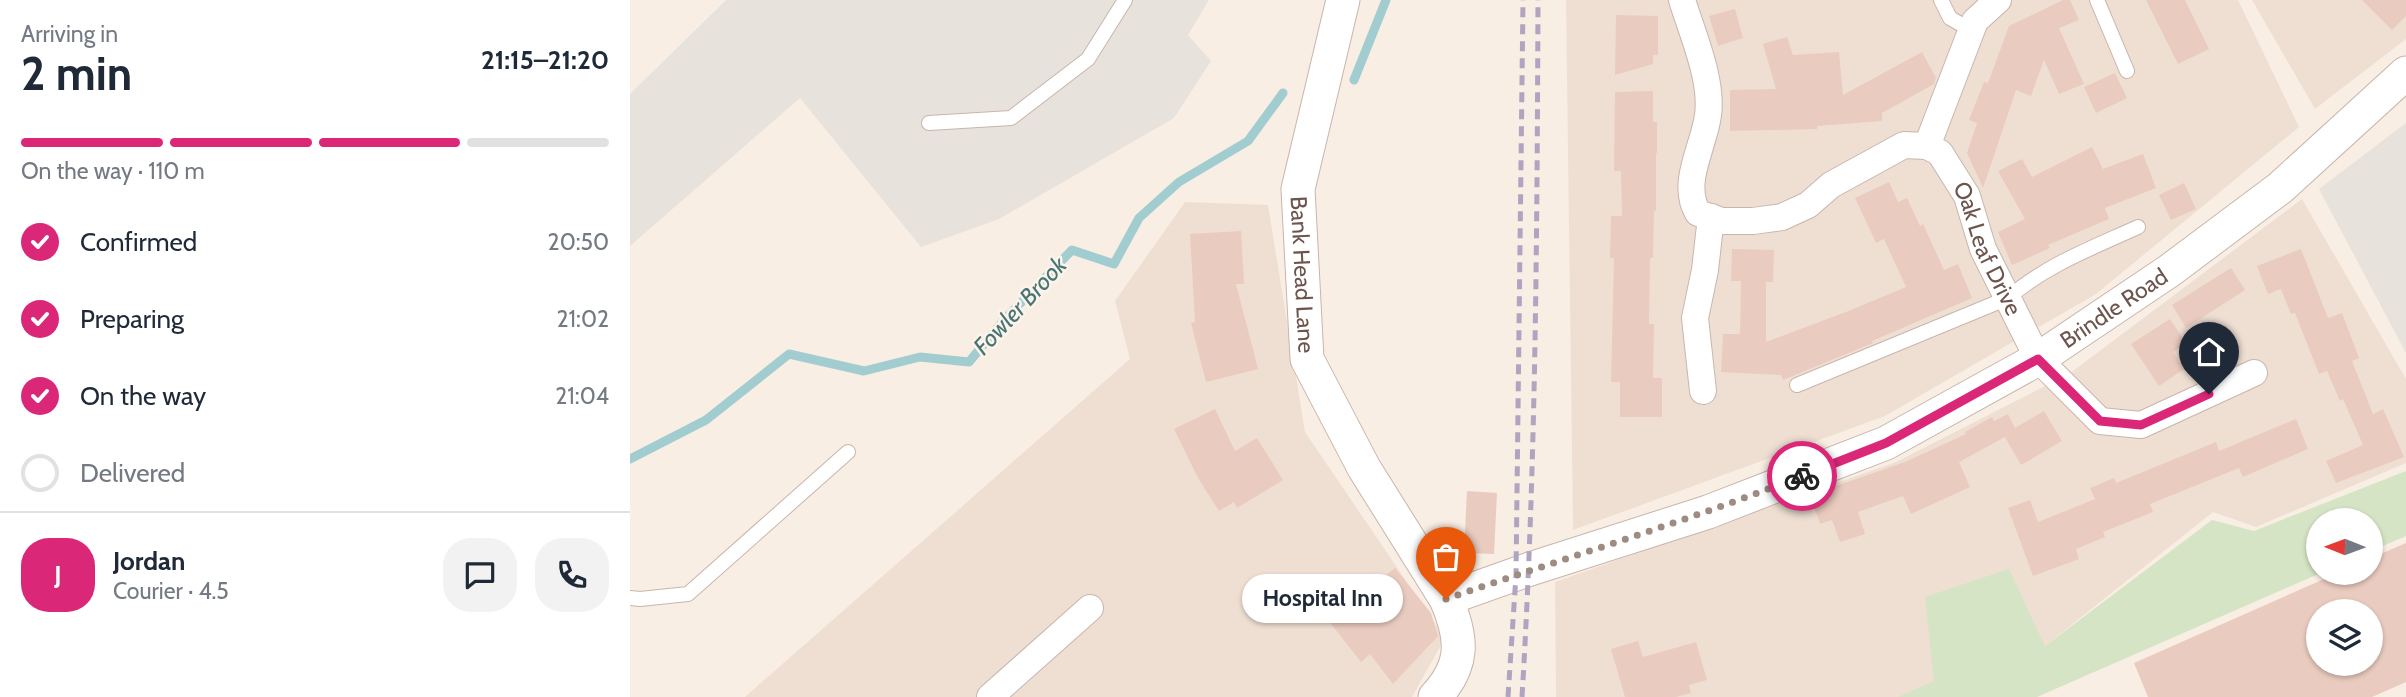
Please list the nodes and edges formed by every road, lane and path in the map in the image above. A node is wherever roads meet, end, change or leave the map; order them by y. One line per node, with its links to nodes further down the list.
1 (1125, 0): 10 (lane)
2 (1343, 0): 21 (street, Bank Head Lane)
3 (1682, 0): 12 (street)
4 (1941, 0): 7 (lane)
5 (1998, 0): 7 (street)
6 (2097, 0): 8 (lane)
7 (1971, 30): 11 (street)
8 (2127, 71)
9 (2406, 73): 15 (street, Brindle Road)
10 (929, 123)
11 (1927, 146): 12 (street); 14 (street, Oak Leaf Drive)
12 (1711, 217): 18 (street)
13 (2138, 227): 14 (lane)
14 (2008, 298): 15 (street, Oak Leaf Drive); 17 (lane)
15 (2038, 359): 16 (street, Oak Leaf Drive); 21 (street, Brindle Road)
16 (2254, 373)
17 (1797, 385)
18 (1703, 391)
19 (848, 452): 20 (lane)
20 (630, 598)
21 (1446, 599): 24 (street)
22 (1090, 608): 23 (street)
23 (990, 697)
24 (1435, 697)

